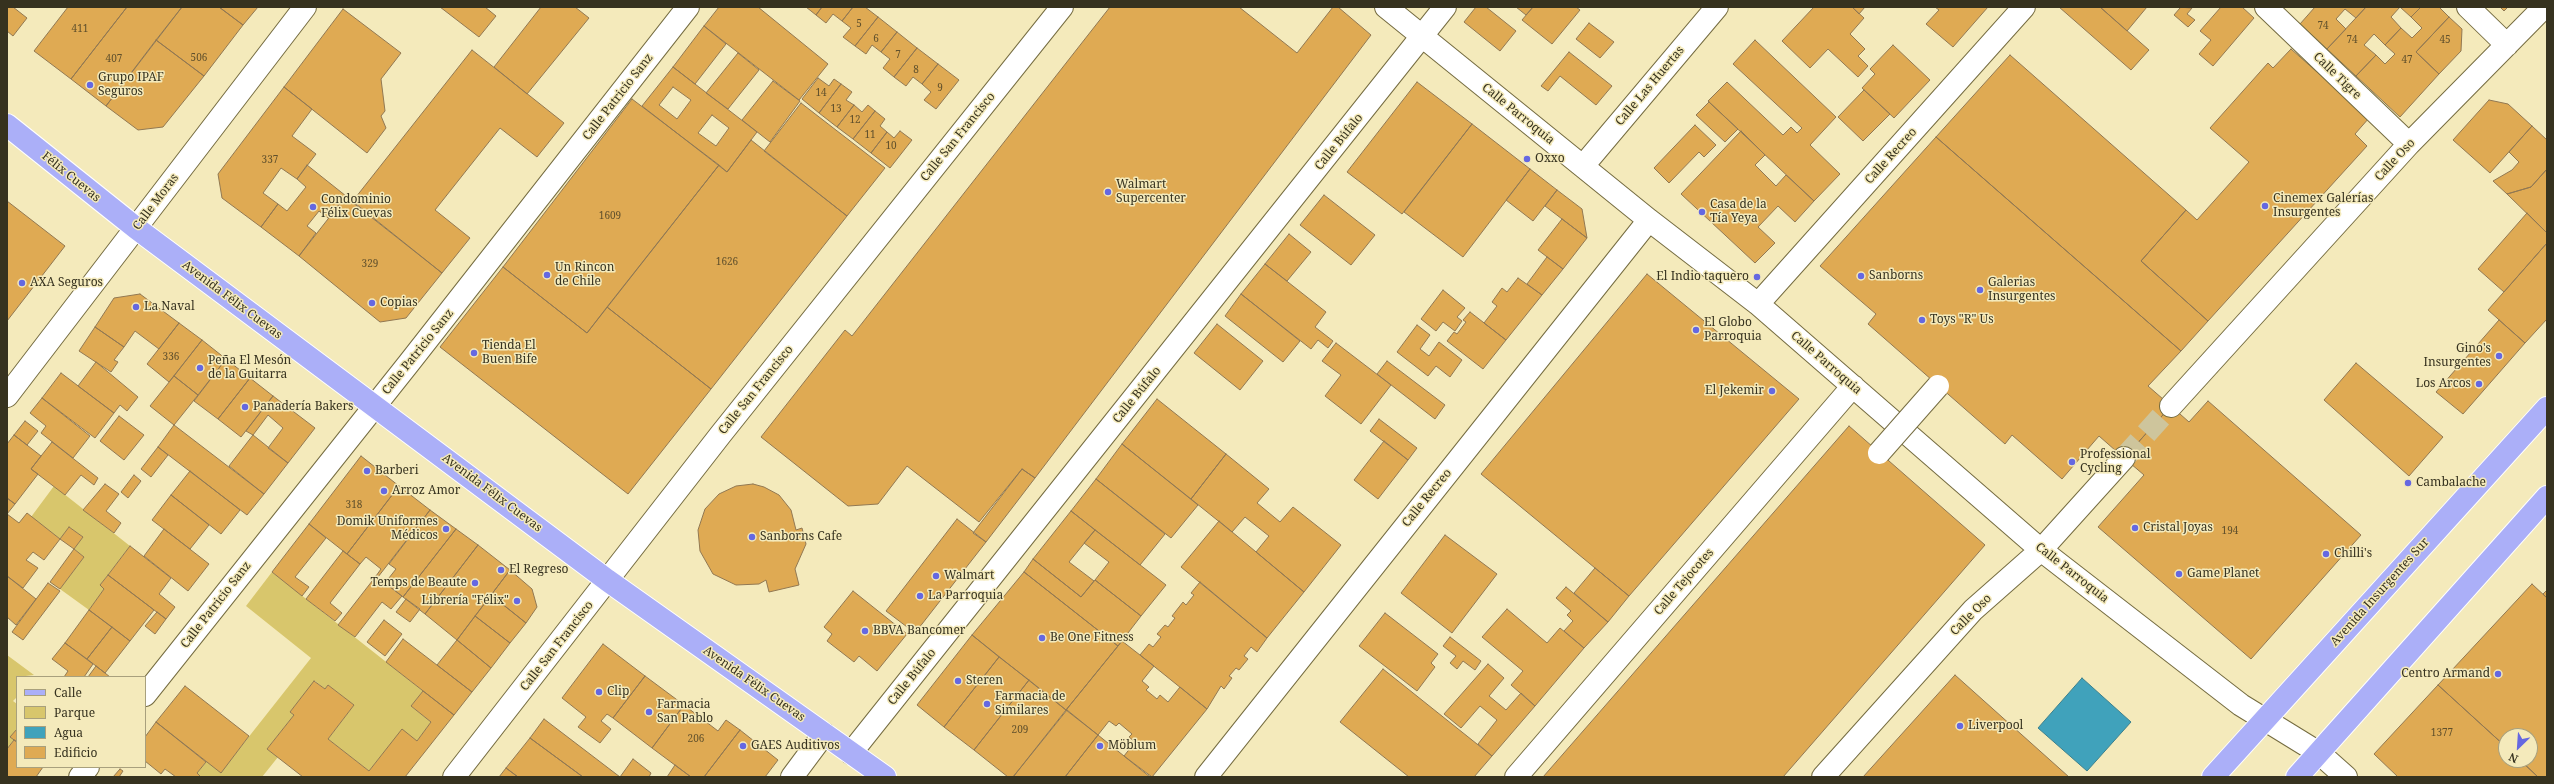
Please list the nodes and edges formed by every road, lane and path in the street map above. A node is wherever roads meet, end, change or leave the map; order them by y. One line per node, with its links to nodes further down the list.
1 (305, 7): 17 (street, Calle Moras)
2 (688, 7): 22 (street, Calle Patricio Sanz)
3 (1062, 7): 29 (street, Calle San Francisco)
4 (1386, 7): 11 (street, Calle Parroquia)
5 (1445, 7): 11 (street, Calle Búfalo)
6 (1717, 7): 15 (street, Calle Las Huertas)
7 (2024, 7): 18 (street, Calle Recreo)
8 (2266, 7): 14 (street, Calle Tigre)
9 (2468, 7): 12 (street)
10 (2544, 7): 12 (street, Calle Oso)
11 (1422, 37): 15 (street, Calle Parroquia); 33 (street, Calle Búfalo)
12 (2507, 45): 14 (street, Calle Oso)
13 (7, 125): 17 (main road, Félix Cuevas)
14 (2408, 144): 23 (street, Calle Oso)
15 (1583, 166): 16 (street, Calle Parroquia)
16 (1649, 220): 18 (street, Calle Parroquia); 40 (street, Calle Recreo)
17 (136, 228): 21 (street, Calle Moras); 22 (main road, Avenida Félix Cuevas)
18 (1758, 304): 19 (street, Calle Parroquia)
19 (1853, 386): 28 (street, Calle Parroquia); 41 (street, Calle Tejocotes)
20 (1938, 386): 25 (street, bridge)
21 (7, 396)
22 (374, 406): 29 (main road, Avenida Félix Cuevas); 30 (street, Calle Patricio Sanz)
23 (2171, 406)
24 (2547, 408): 31 (main road, Avenida Insurgentes Sur)
25 (1879, 452)
26 (2124, 458): 28 (street, Calle Oso)
27 (2547, 497): 34 (main road)
28 (2041, 550): 31 (street, Calle Parroquia); 42 (street, Calle Oso)
29 (607, 580): 32 (main road, Avenida Félix Cuevas); 37 (street, Calle San Francisco)
30 (146, 694)
31 (2264, 720): 34 (street, Calle Parroquia); 43 (main road, Avenida Insurgentes Sur)
32 (824, 734): 33 (main road, Avenida Félix Cuevas); 38 (street)
33 (851, 753): 39 (main road)
34 (2319, 753): 44 (main road); 45 (street, Calle Parroquia)
35 (87, 768): 36 (street)
36 (80, 777)
37 (454, 777)
38 (792, 777)
39 (885, 777)
40 (1206, 777)
41 (1516, 777)
42 (1823, 777)
43 (2213, 777)
44 (2297, 777)
45 (2346, 777)

